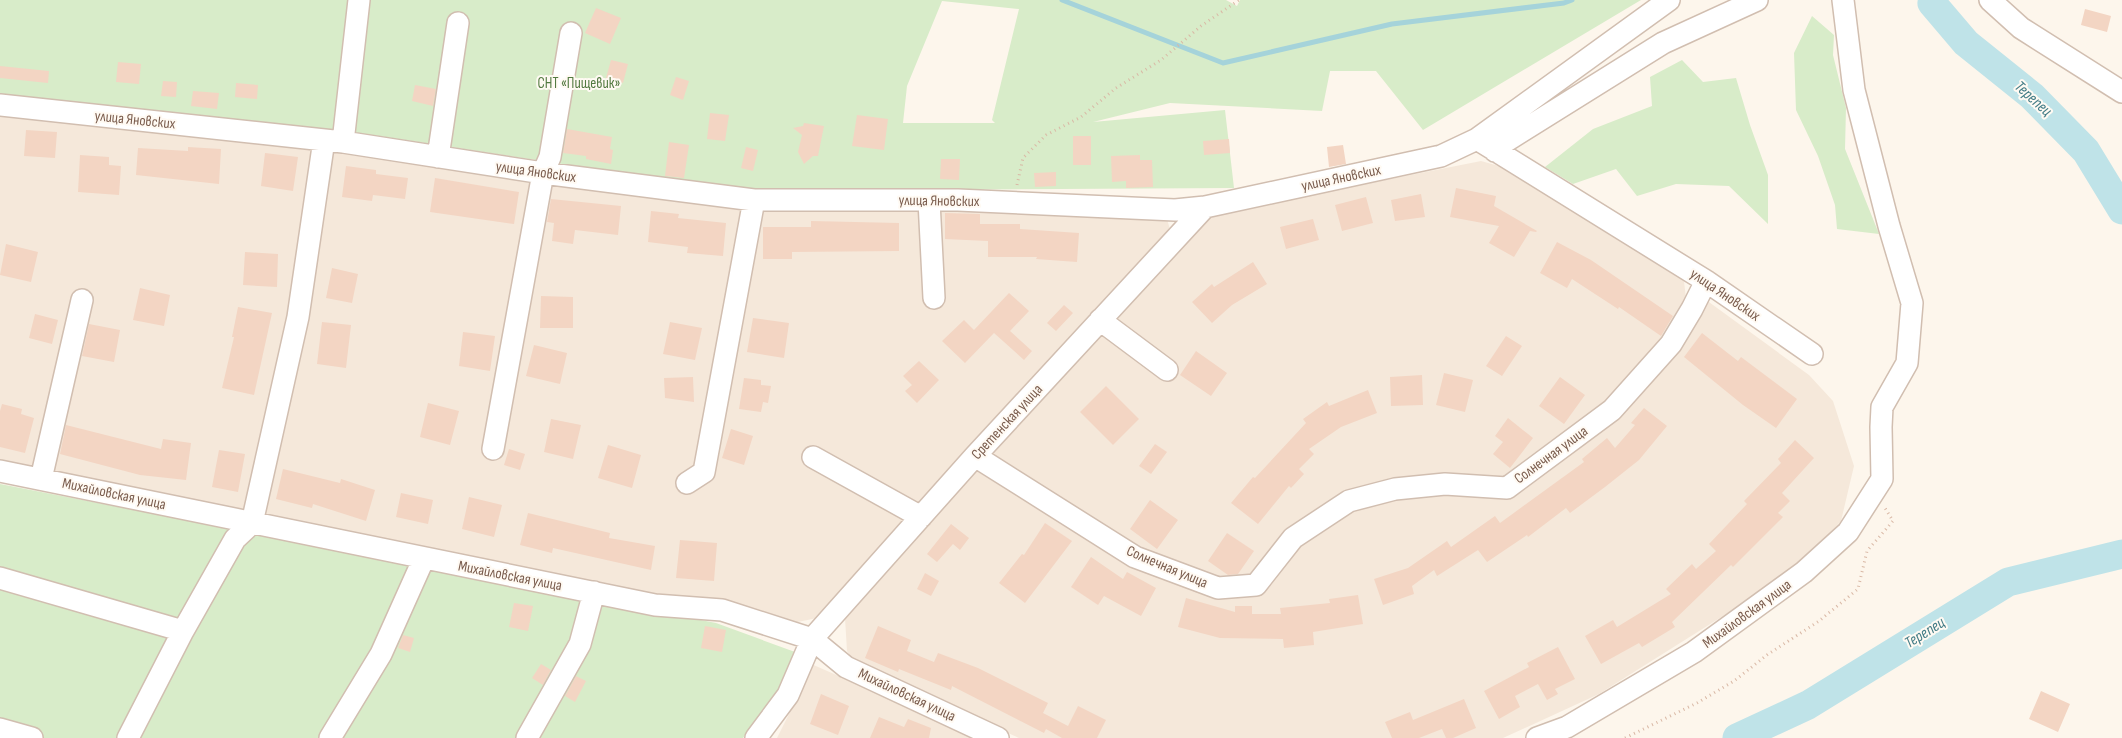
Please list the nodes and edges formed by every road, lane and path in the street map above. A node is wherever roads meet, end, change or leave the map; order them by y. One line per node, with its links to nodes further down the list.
1 (359, 0): 12 (street)
2 (1239, 0): 18 (path)
3 (1669, 0): 11 (street)
4 (1757, 0): 13 (street)
5 (1843, 0): 32 (street, Михайловская улица)
6 (1990, 0): 9 (street)
7 (458, 23): 14 (street)
8 (571, 32): 15 (street)
9 (2122, 92)
10 (0, 105): 12 (street, улица Яновских)
11 (1477, 139): 13 (street, улица Яновских); 19 (street, улица Яновских)
12 (333, 141): 14 (street, улица Яновских); 34 (street)
13 (1495, 150): 20 (street, улица Яновских)
14 (438, 157): 15 (street, улица Яновских)
15 (543, 173): 16 (street, улица Яновских); 26 (street)
16 (754, 200): 17 (street, улица Яновских); 31 (street)
17 (929, 200): 18 (street, улица Яновских); 21 (street)
18 (1013, 203): 19 (street, улица Яновских)
19 (1205, 207): 23 (street, Сретенская улица)
20 (1706, 281): 24 (street, улица Яновских); 27 (street, Солнечная улица)
21 (934, 298)
22 (82, 300): 30 (street)
23 (1100, 320): 25 (street); 27 (street, Сретенская улица)
24 (1812, 354)
25 (1166, 370)
26 (493, 449)
27 (975, 456): 33 (street, Сретенская улица)
28 (813, 457): 33 (street)
29 (0, 471): 30 (street, Михайловская улица)
30 (41, 479): 34 (street, Михайловская улица)
31 (687, 483)
32 (1874, 491): 47 (street, Михайловская улица); 48 (path)
33 (921, 517): 39 (street, Сретенская улица)
34 (252, 523): 35 (street, Михайловская улица); 38 (street)
35 (424, 558): 37 (street, Михайловская улица); 43 (street)
36 (0, 578): 38 (street)
37 (594, 592): 39 (street, Михайловская улица); 44 (street)
38 (183, 631): 42 (street)
39 (812, 639): 45 (street, Сретенская улица); 46 (street, Михайловская улица)
40 (0, 729): 41 (street)
41 (32, 738)
42 (128, 738)
43 (330, 738)
44 (527, 738)
45 (756, 738)
46 (998, 738)
47 (1537, 738)
48 (1625, 738)

